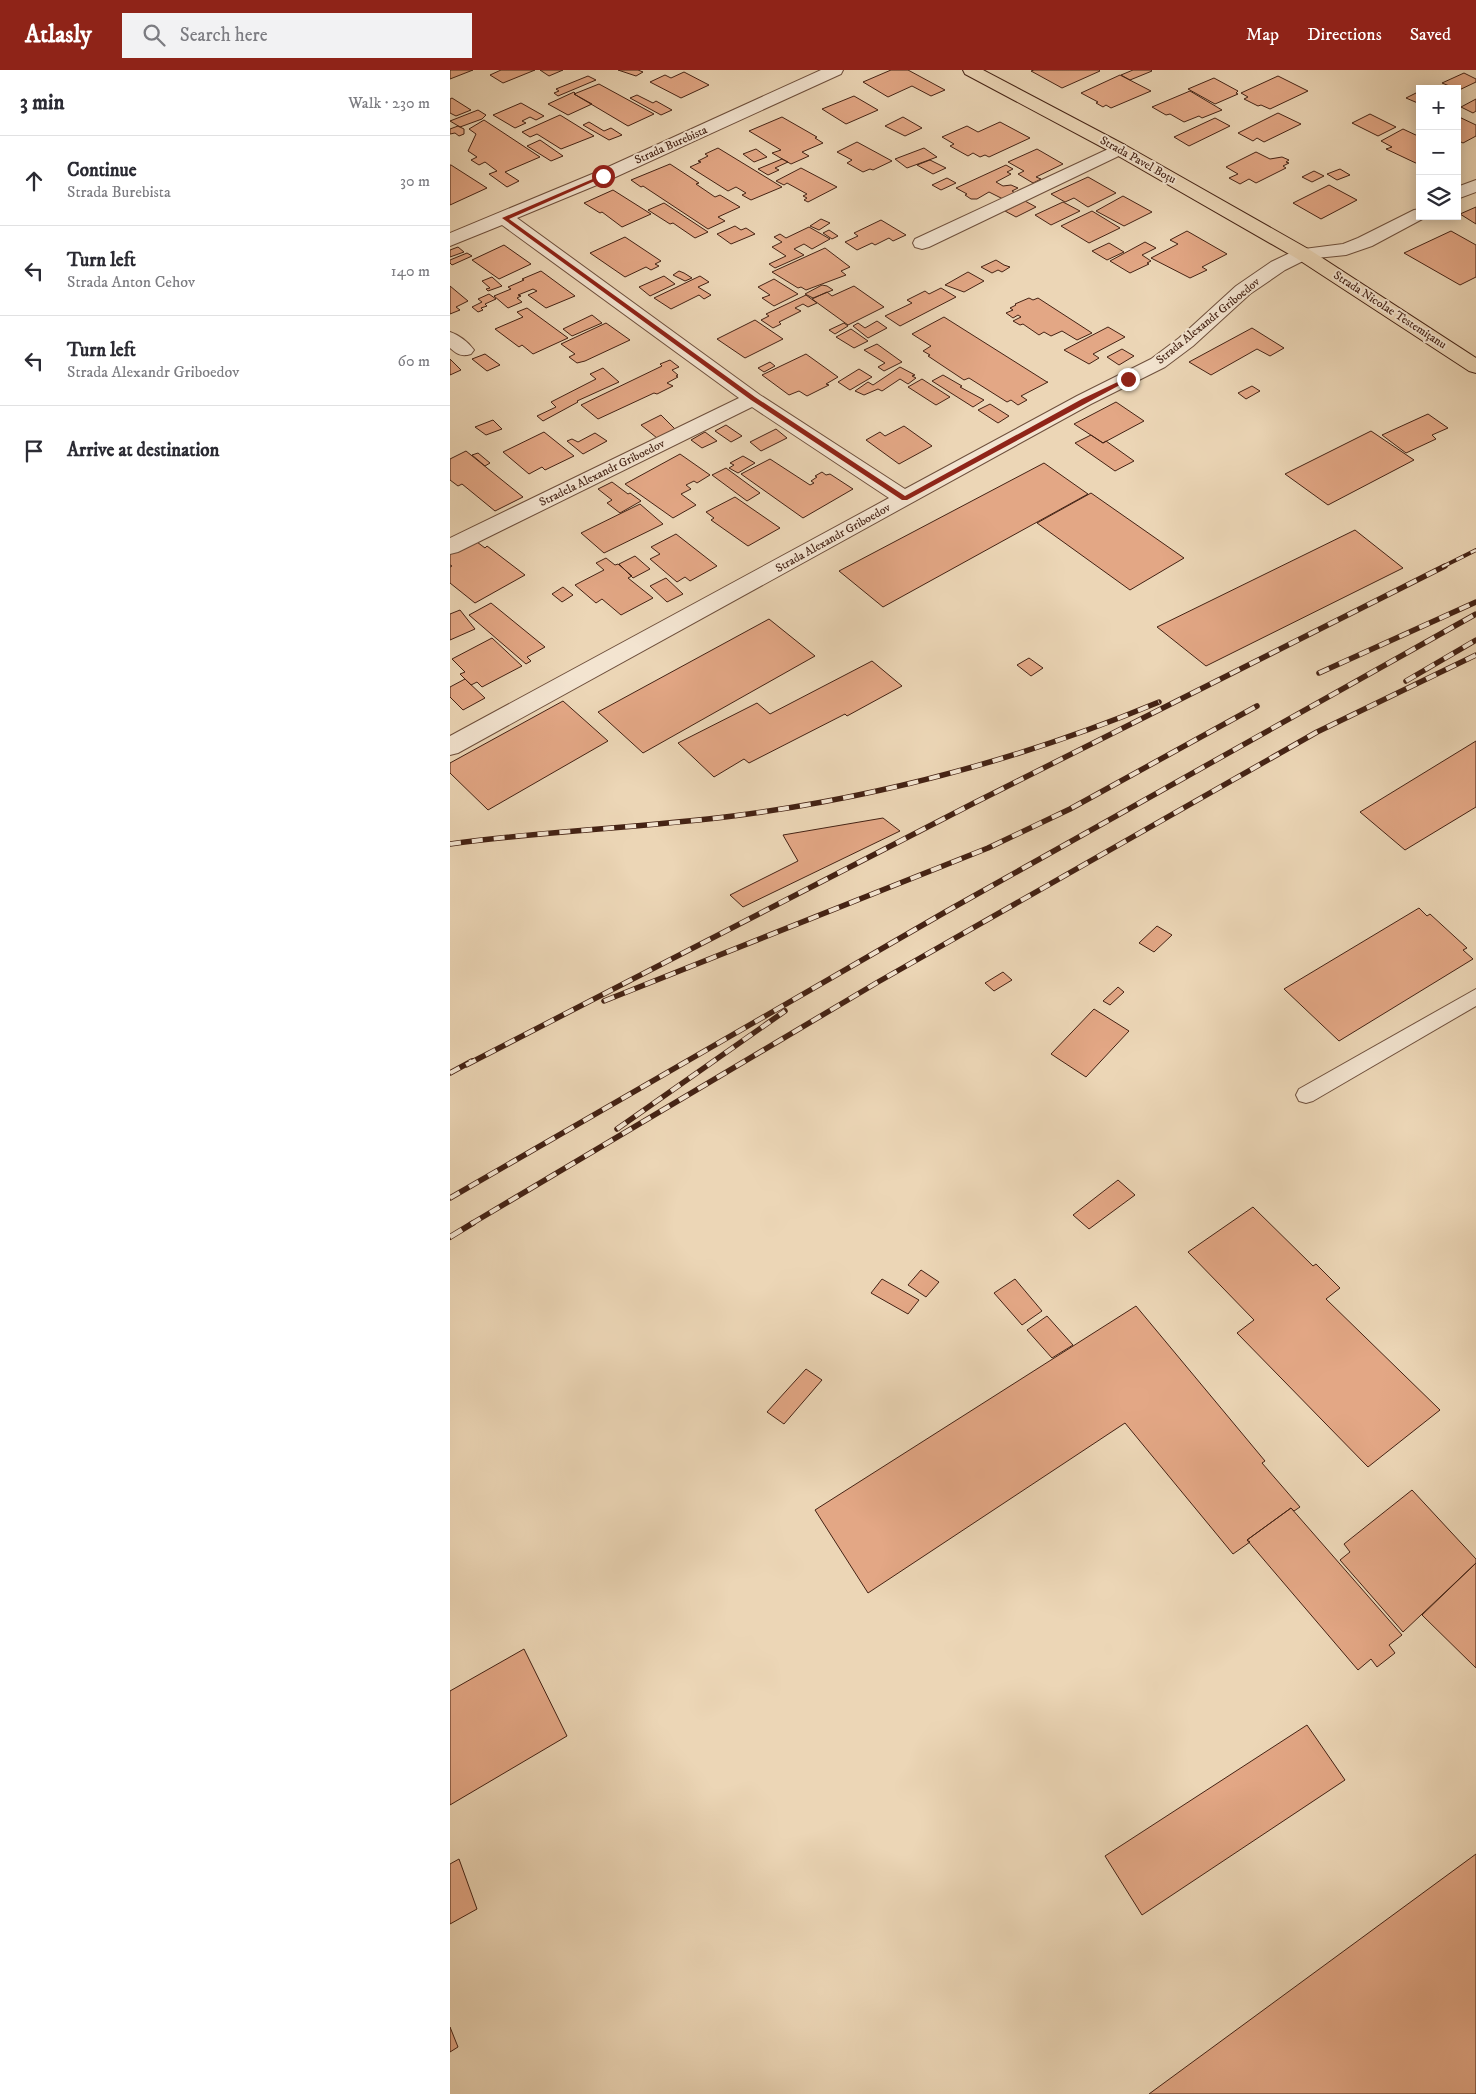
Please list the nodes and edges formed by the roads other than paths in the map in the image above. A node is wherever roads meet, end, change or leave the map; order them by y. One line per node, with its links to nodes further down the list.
1 (835, 70): 7 (street, Strada Burebista)
2 (970, 70): 3 (main road, Strada Pavel Boțu)
3 (1119, 150): 9 (street); 10 (main road, Strada Pavel Boțu)
4 (1476, 184): 5 (street)
5 (1461, 192)
6 (1416, 216): 10 (street, Strada Alexandr Griboedov)
7 (505, 218): 8 (street, Strada Burebista); 12 (street)
8 (450, 240)
9 (922, 243)
10 (1303, 254): 11 (main road, Strada Nicolae Testemițanu); 13 (street, Strada Alexandr Griboedov)
11 (1476, 367)
12 (753, 399): 13 (street); 14 (street, Stradela Alexandr Griboedov)
13 (904, 498): 15 (street, Strada Alexandr Griboedov)
14 (450, 547)
15 (450, 747)
16 (1476, 998): 17 (lane)
17 (1306, 1095)

